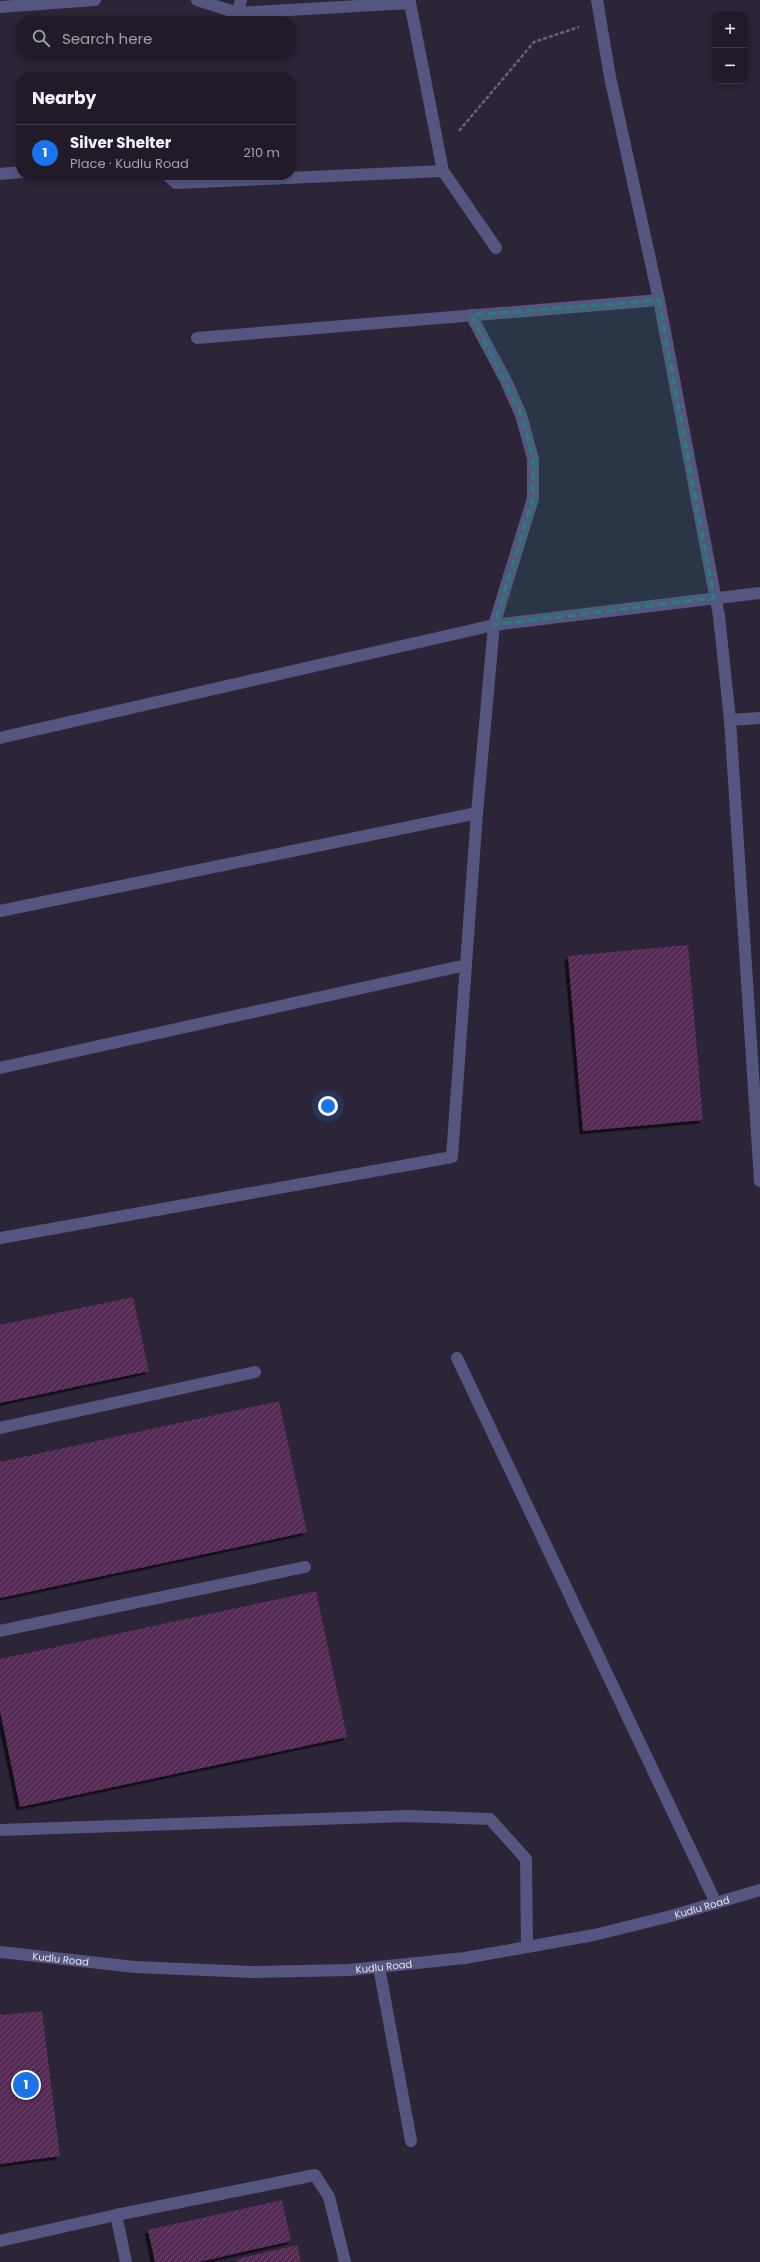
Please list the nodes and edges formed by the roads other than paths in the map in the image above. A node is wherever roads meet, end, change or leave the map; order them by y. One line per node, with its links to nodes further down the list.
1 (95, 0): 5 (street)
2 (197, 0): 6 (street)
3 (241, 0): 6 (street)
4 (597, 0): 14 (street)
5 (0, 8)
6 (238, 13): 7 (street)
7 (443, 171): 10 (street); 13 (street)
8 (16, 172): 9 (street)
9 (0, 174)
10 (296, 178)
11 (172, 180): 12 (street)
12 (258, 180)
13 (496, 248)
14 (659, 300): 15 (street); 18 (street)
15 (471, 315): 16 (street); 19 (street)
16 (197, 338)
17 (760, 593): 18 (street)
18 (714, 598): 19 (street); 21 (street)
19 (494, 625): 22 (street); 23 (street)
20 (760, 718): 21 (street)
21 (730, 720): 27 (street)
22 (0, 738)
23 (477, 813): 24 (street); 25 (street)
24 (0, 911)
25 (466, 965): 26 (street); 28 (street)
26 (0, 1068)
27 (760, 1181)
28 (0, 1238)
29 (457, 1358): 36 (street)
30 (255, 1372): 31 (street)
31 (0, 1428)
32 (305, 1567): 33 (street)
33 (0, 1631)
34 (0, 1830): 37 (street)
35 (760, 1890): 36 (street, Kudlu Road)
36 (716, 1903): 37 (street, Kudlu Road)
37 (527, 1947): 39 (street, Kudlu Road)
38 (0, 1952): 39 (street, Kudlu Road)
39 (379, 1967): 40 (street)
40 (411, 2141)
41 (116, 2214): 42 (street); 43 (street); 44 (street)
42 (0, 2241)
43 (126, 2262)
44 (345, 2262)

